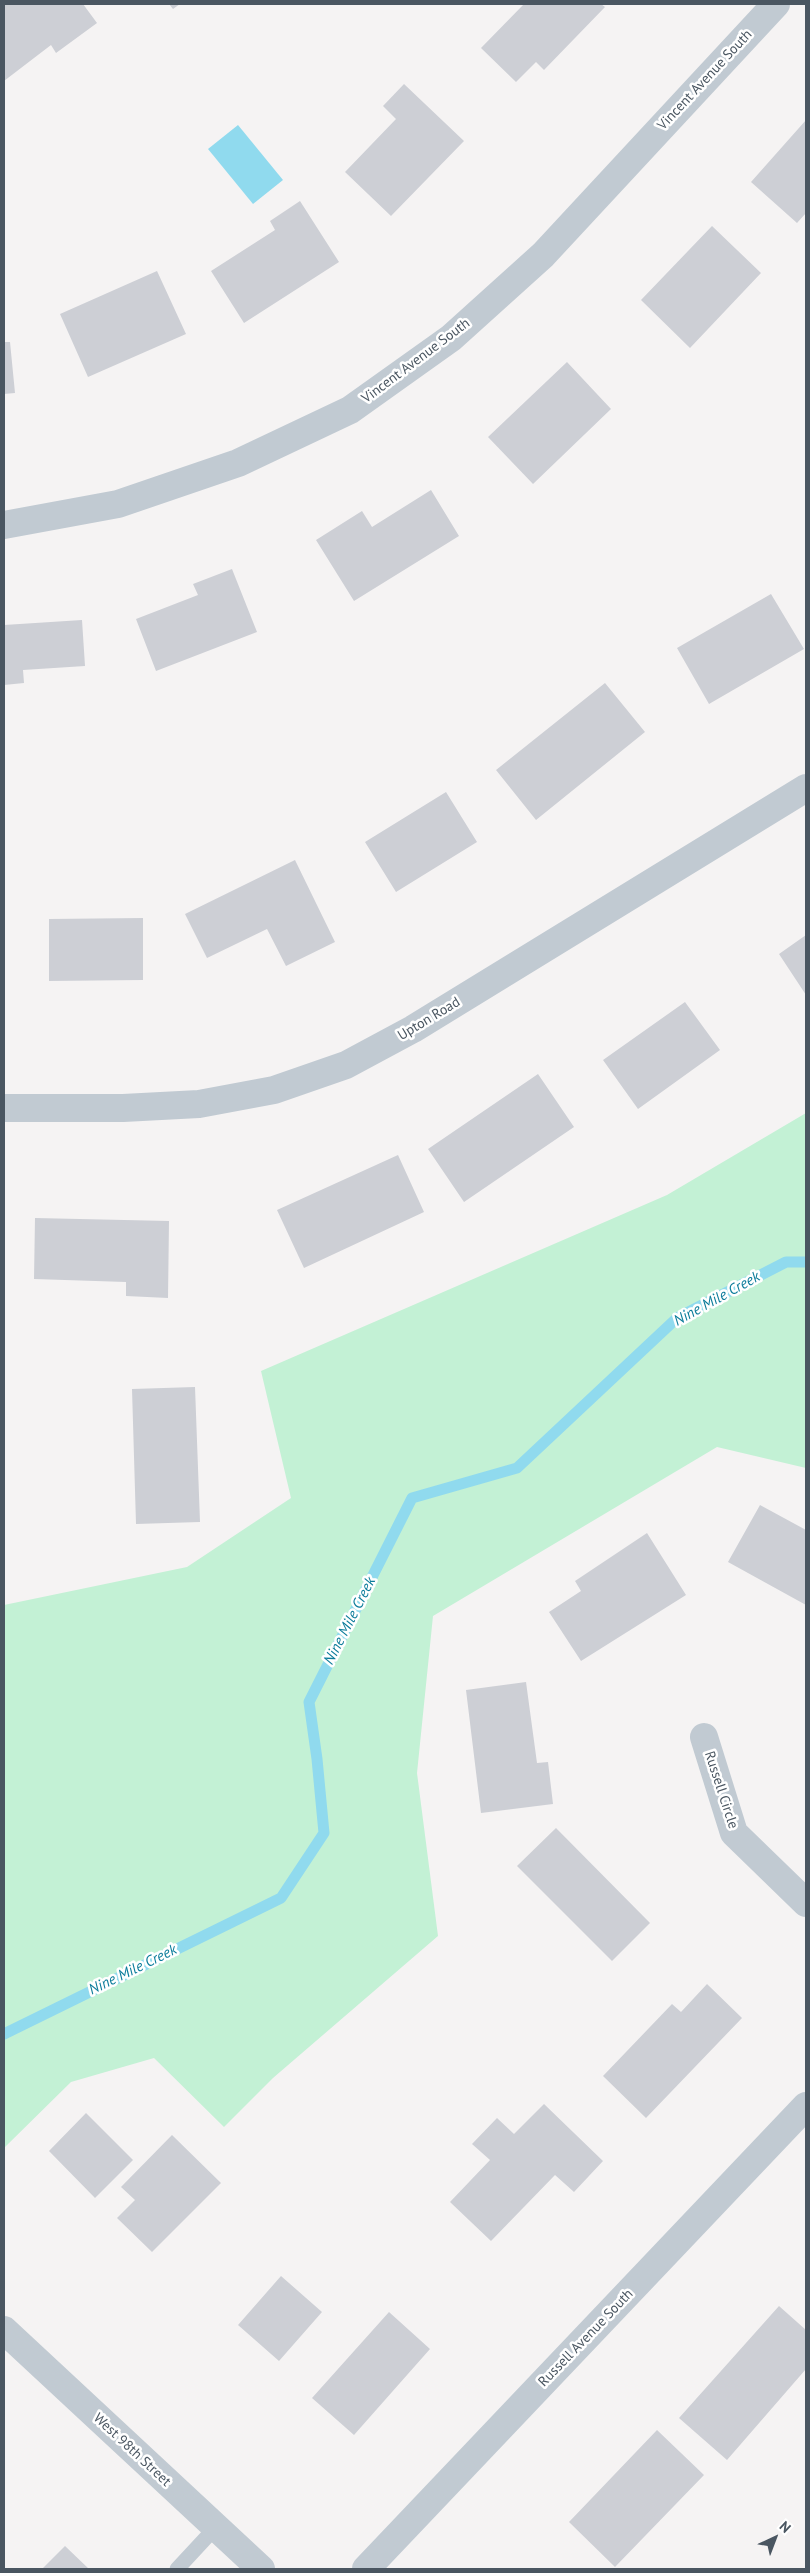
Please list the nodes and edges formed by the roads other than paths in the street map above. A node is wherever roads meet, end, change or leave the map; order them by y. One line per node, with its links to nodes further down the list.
1 (776, 4): 2 (street, Vincent Avenue South)
2 (4, 524)
3 (806, 788): 4 (street, Upton Road)
4 (4, 1108)
5 (704, 1737): 6 (street, Russell Circle)
6 (806, 1902)
7 (806, 2106): 12 (street, Russell Avenue South)
8 (4, 2330): 9 (street, West 98th Street)
9 (216, 2527): 10 (street, West 98th Street); 11 (lane)
10 (251, 2566)
11 (177, 2569)
12 (366, 2569)

